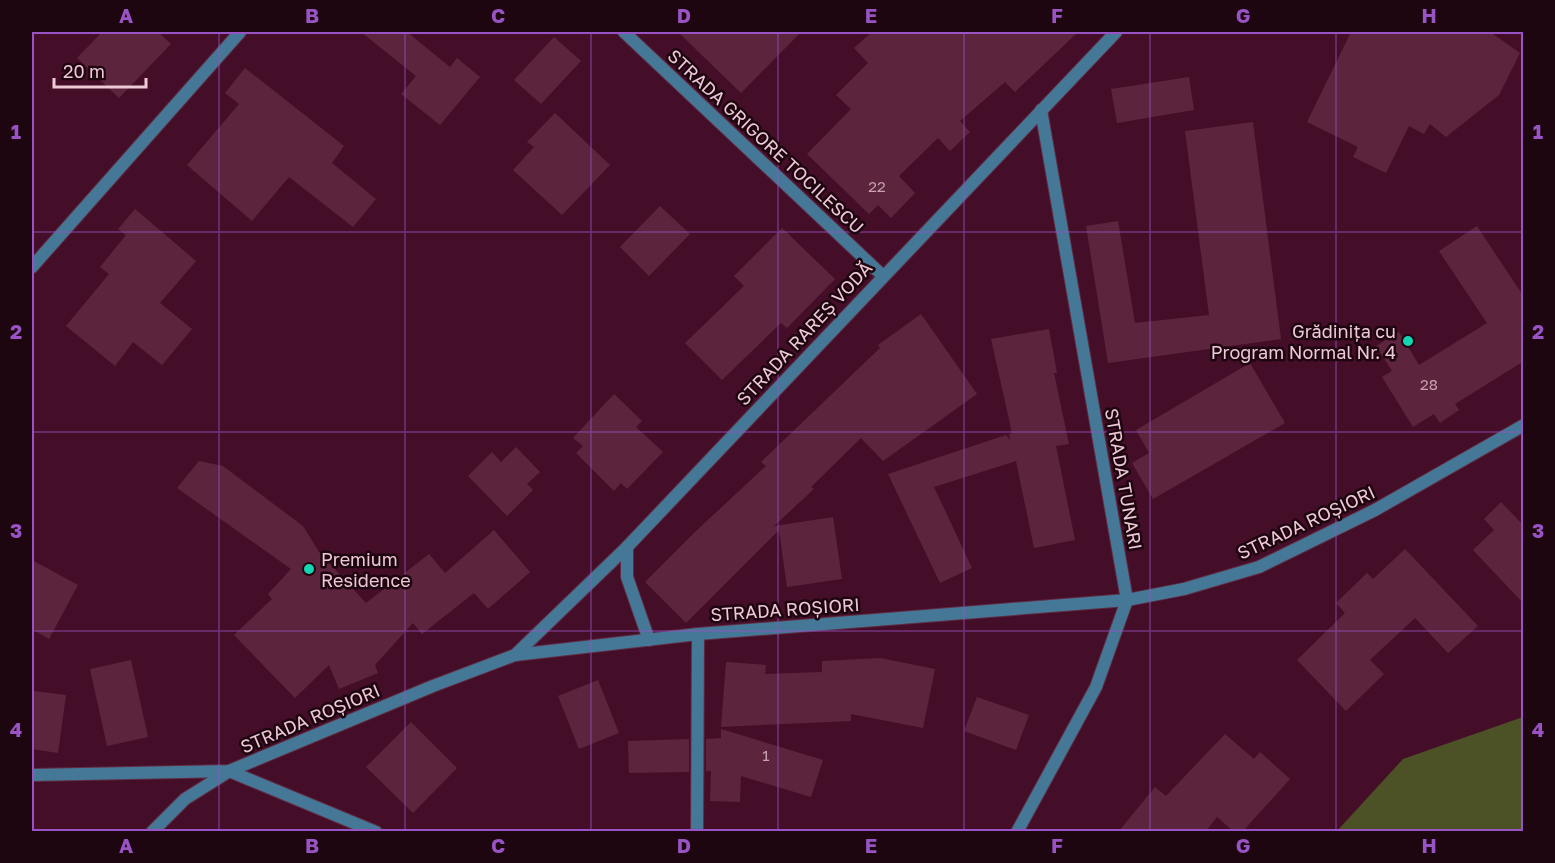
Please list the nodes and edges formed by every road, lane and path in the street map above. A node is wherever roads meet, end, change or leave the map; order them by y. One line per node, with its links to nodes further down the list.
1 (240, 32): 5 (street)
2 (624, 32): 6 (street, STRADA GRIGORE TOCILESCU)
3 (1116, 32): 4 (street, STRADA RAREȘ VODĂ)
4 (1041, 110): 6 (street, STRADA RAREȘ VODĂ); 9 (street, STRADA TUNARI)
5 (32, 267)
6 (883, 276): 8 (street, STRADA RAREȘ VODĂ)
7 (1524, 425): 9 (street, STRADA ROȘIORI)
8 (627, 547): 11 (street); 12 (street, STRADA RAREȘ VODĂ)
9 (1127, 600): 10 (street, STRADA ROȘIORI); 18 (street, STRADA TUNARI)
10 (698, 634): 11 (street, STRADA ROȘIORI); 17 (street)
11 (649, 640): 12 (street, STRADA ROȘIORI)
12 (515, 655): 13 (street, STRADA ROȘIORI)
13 (229, 771): 14 (street, STRADA ROȘIORI); 15 (street); 16 (street)
14 (32, 775)
15 (152, 831)
16 (376, 831)
17 (697, 831)
18 (1017, 831)

